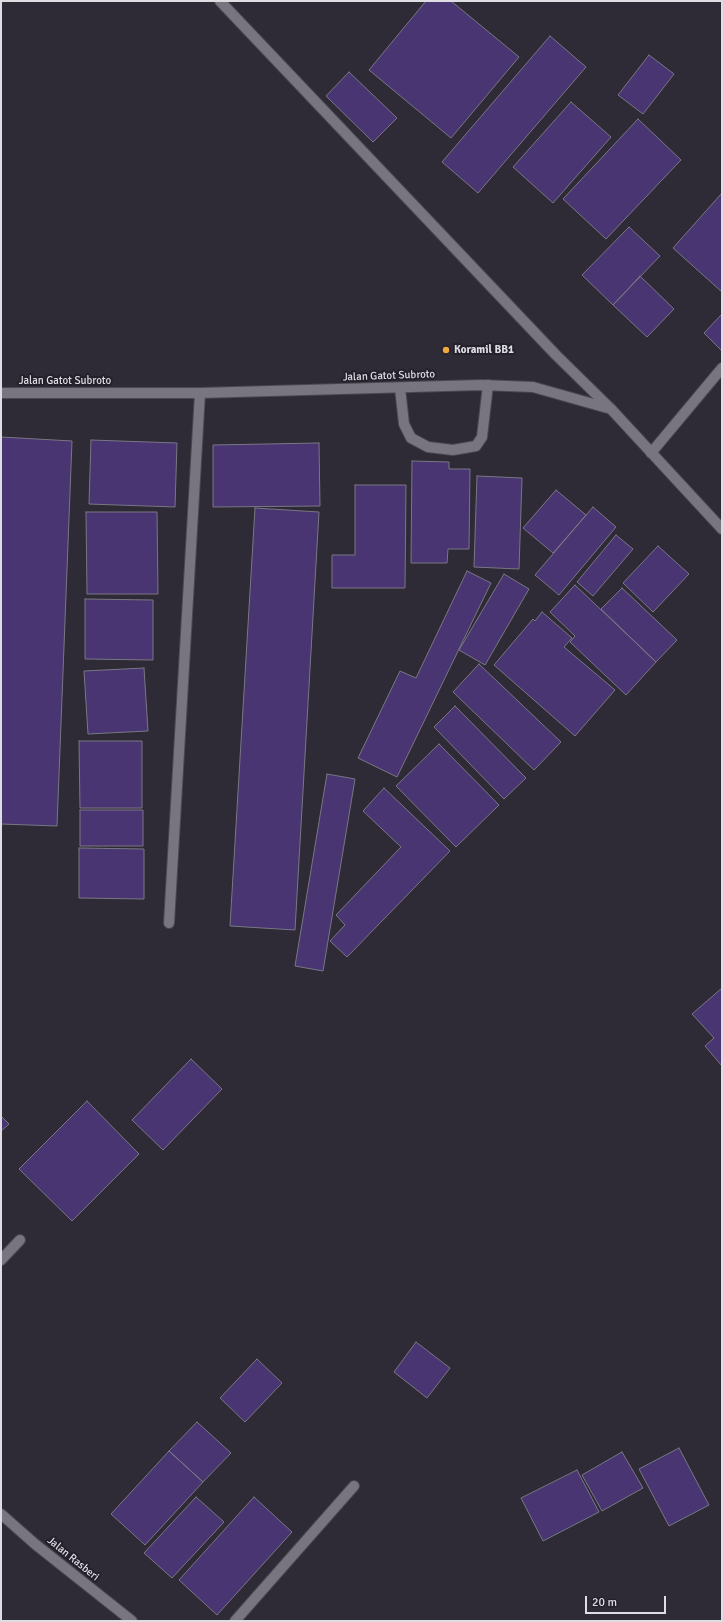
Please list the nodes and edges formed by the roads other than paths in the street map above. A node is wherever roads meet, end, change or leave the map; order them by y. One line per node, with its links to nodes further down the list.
1 (220, 1): 7 (street)
2 (722, 368): 8 (street)
3 (488, 386): 4 (street, Jalan Gatot Subroto); 4 (street); 7 (street, Jalan Gatot Subroto)
4 (400, 388): 6 (street, Jalan Gatot Subroto)
5 (1, 393): 6 (street, Jalan Gatot Subroto)
6 (200, 393): 10 (street)
7 (611, 409): 8 (street)
8 (651, 453): 9 (street)
9 (722, 530)
10 (169, 922)
11 (20, 1240): 12 (street)
12 (1, 1260)
13 (354, 1486): 16 (street)
14 (1, 1514): 15 (street, Jalan Rasberi)
15 (132, 1621)
16 (235, 1621)

